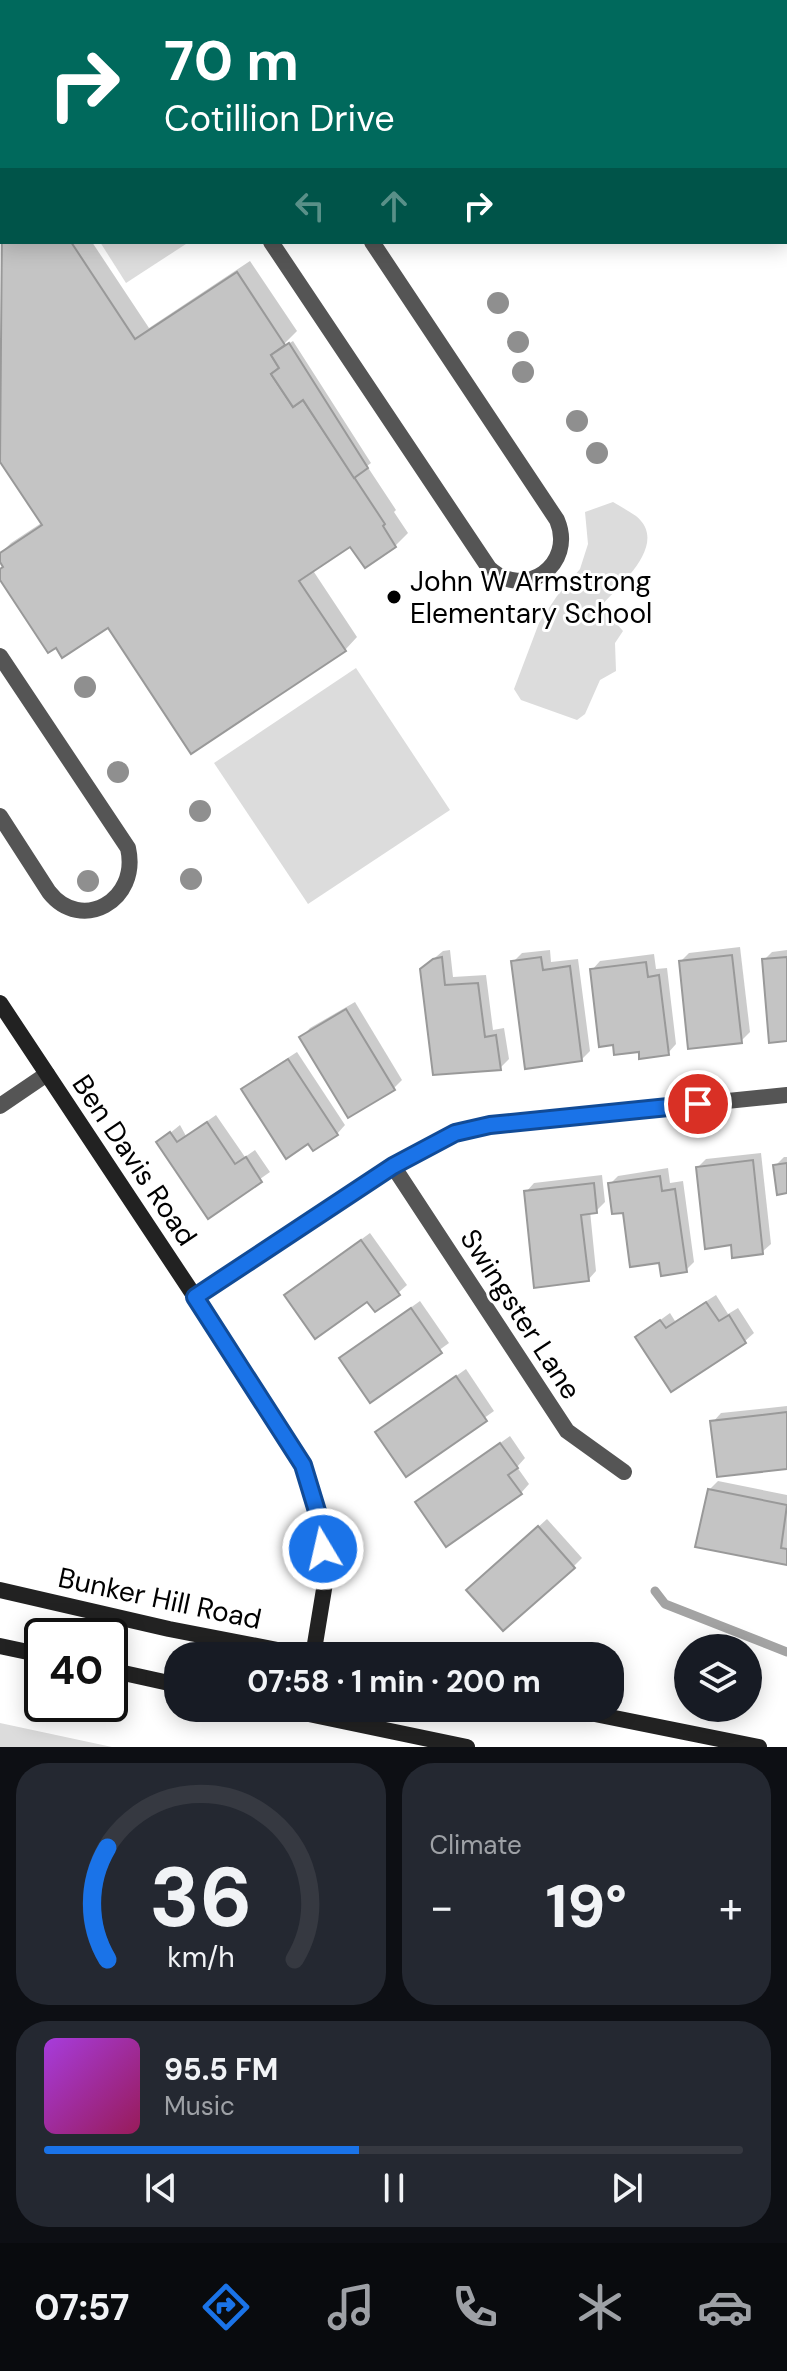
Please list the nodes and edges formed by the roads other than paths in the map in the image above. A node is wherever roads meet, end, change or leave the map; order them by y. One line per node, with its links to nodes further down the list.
1 (272, 244): 2 (street)
2 (373, 244)
3 (0, 656): 4 (street)
4 (0, 816)
5 (0, 1003): 6 (main road, Ben Davis Road)
6 (47, 1074): 8 (street); 10 (main road, Ben Davis Road)
7 (787, 1095): 9 (street)
8 (0, 1106)
9 (393, 1166): 10 (street); 11 (street, Swingster Lane)
10 (195, 1297): 14 (main road, Ben Davis Road)
11 (624, 1472)
12 (0, 1590): 13 (main road, Bunker Hill Road)
13 (237, 1642)
14 (314, 1642)
15 (0, 1646): 16 (main road)
16 (24, 1651)
17 (128, 1674): 18 (main road)
18 (164, 1682)
19 (624, 1720): 22 (main road)
20 (354, 1722): 21 (main road)
21 (467, 1747)
22 (759, 1747)

